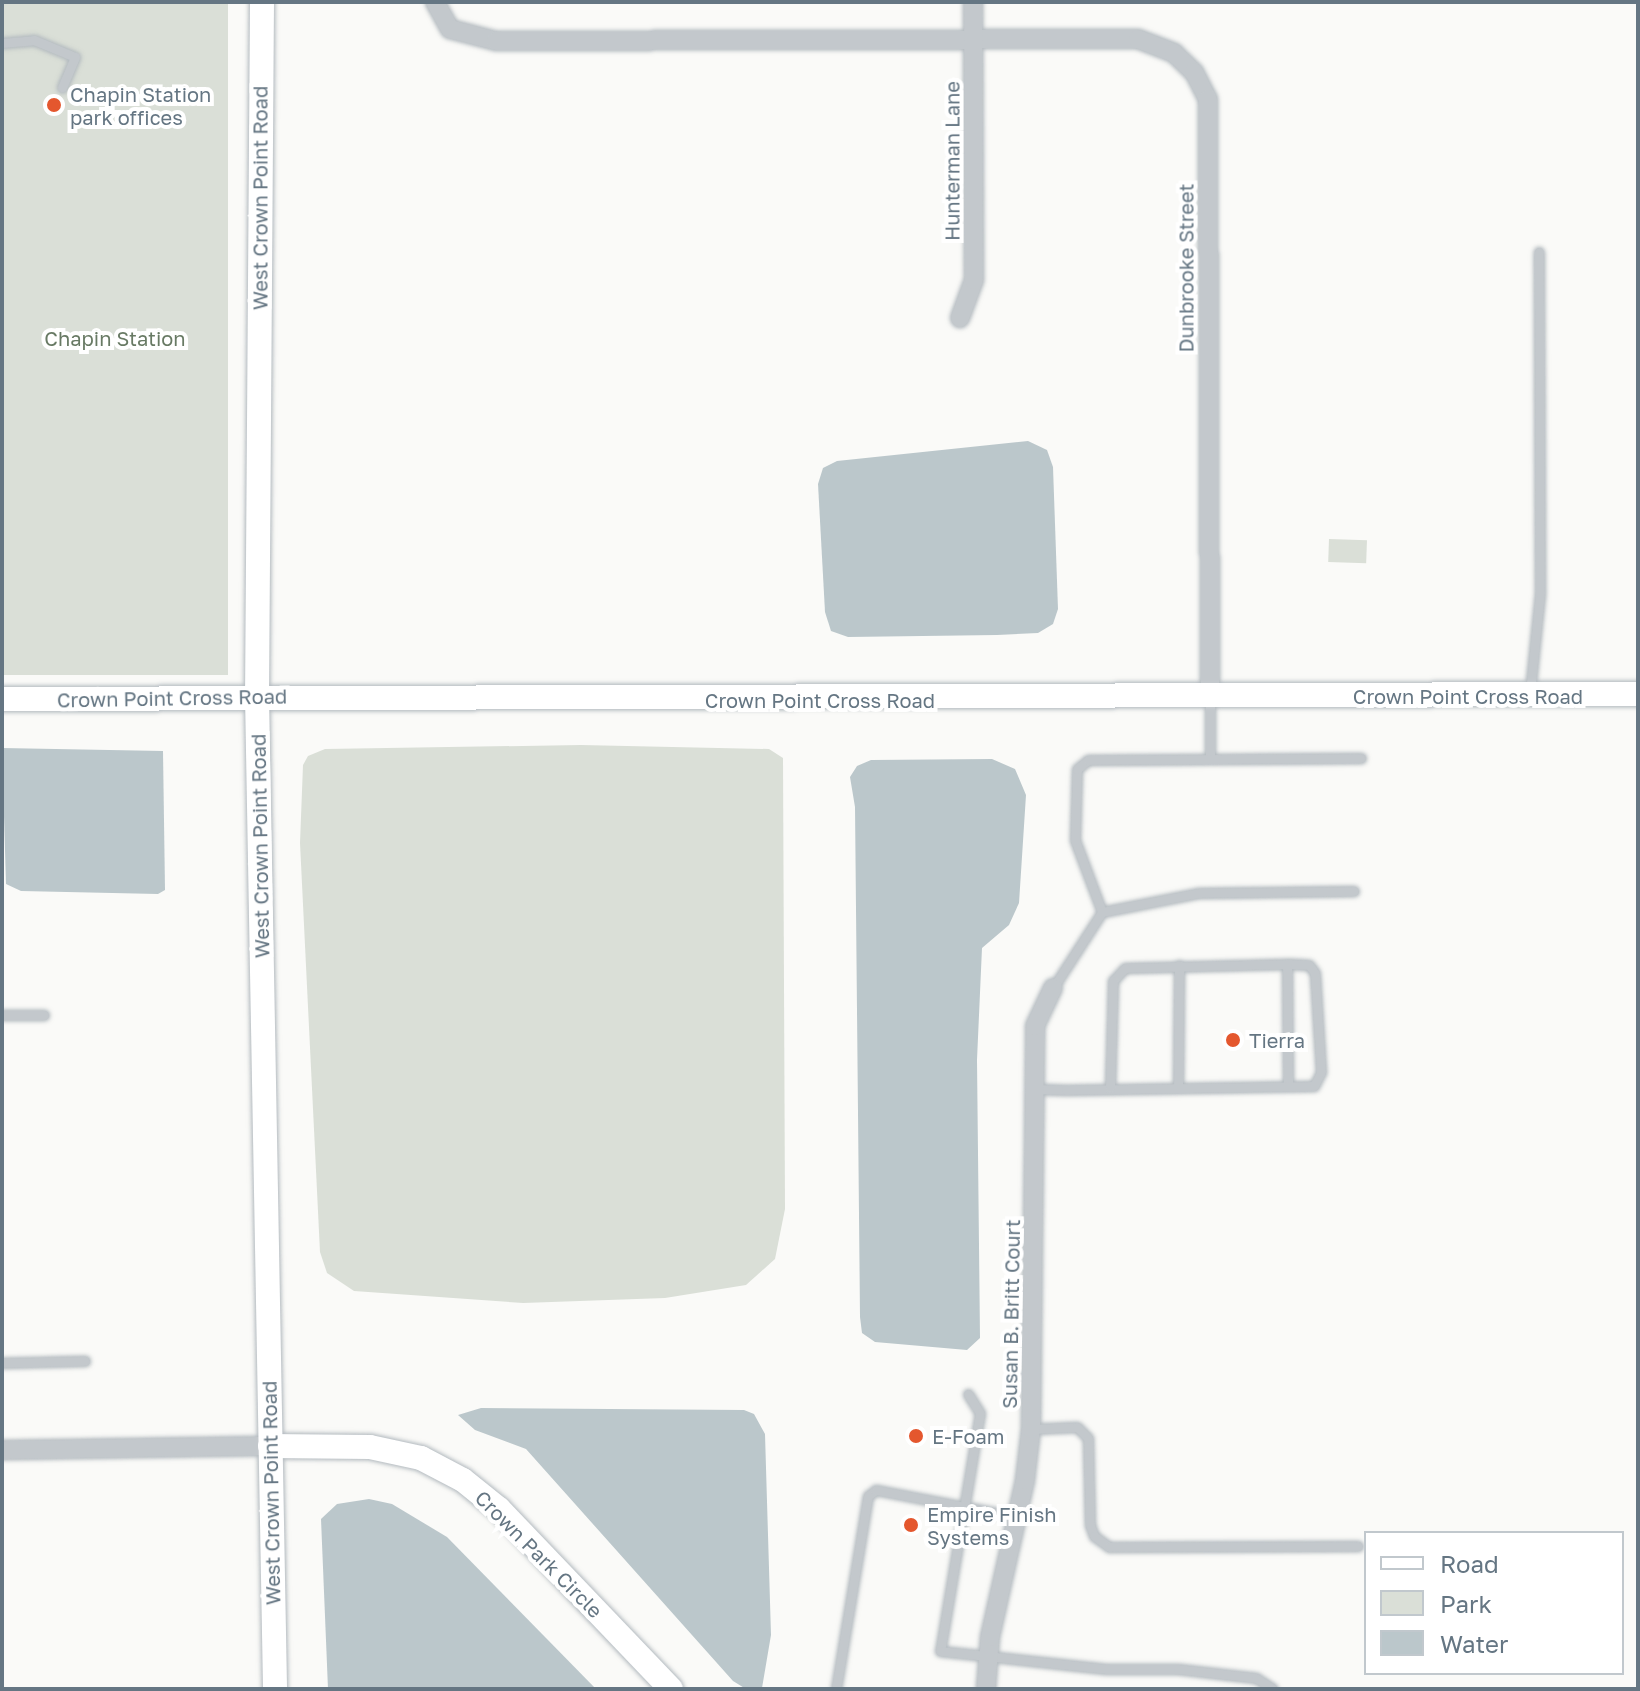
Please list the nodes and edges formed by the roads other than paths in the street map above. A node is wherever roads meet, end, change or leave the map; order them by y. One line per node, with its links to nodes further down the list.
1 (262, 2): 11 (street, West Crown Point Road)
2 (435, 2): 4 (street, Dunbrooke Street)
3 (973, 2): 4 (street, Hunterman Lane)
4 (974, 40): 8 (street, Hunterman Lane); 12 (street, Dunbrooke Street)
5 (2, 43): 6 (lane)
6 (62, 87)
7 (1539, 252): 10 (lane)
8 (960, 318)
9 (1638, 694): 10 (street, Crown Point Cross Road)
10 (1529, 695): 12 (street, Crown Point Cross Road)
11 (257, 696): 12 (street, Crown Point Cross Road); 13 (street, Crown Point Cross Road); 31 (street, West Crown Point Road)
12 (1210, 698): 15 (lane)
13 (2, 699)
14 (1361, 758): 15 (lane)
15 (1210, 759): 17 (lane)
16 (1354, 891): 17 (lane)
17 (1102, 912): 20 (lane)
18 (1287, 964): 19 (lane); 23 (lane); 23 (lane)
19 (1179, 965): 24 (lane); 25 (lane)
20 (1053, 988): 26 (street, Susan B. Britt Court)
21 (2, 1015): 22 (lane)
22 (44, 1015)
23 (1288, 1086): 24 (lane)
24 (1178, 1087): 25 (lane)
25 (1110, 1088): 26 (lane)
26 (1035, 1089): 30 (street, Susan B. Britt Court)
27 (85, 1361): 28 (lane)
28 (2, 1363)
29 (968, 1394): 33 (lane)
30 (1031, 1429): 34 (street, Susan B. Britt Court); 35 (lane)
31 (270, 1446): 32 (street, Crown Park Circle); 37 (street, West Crown Point Road); 38 (street, Crown Park Circle)
32 (2, 1450)
33 (963, 1505): 34 (lane); 36 (lane); 39 (lane)
34 (1017, 1517): 36 (street, Susan B. Britt Court)
35 (1358, 1546)
36 (988, 1659): 40 (street, Susan B. Britt Court); 41 (lane)
37 (275, 1689)
38 (671, 1689)
39 (836, 1689)
40 (986, 1689)
41 (1273, 1689)

